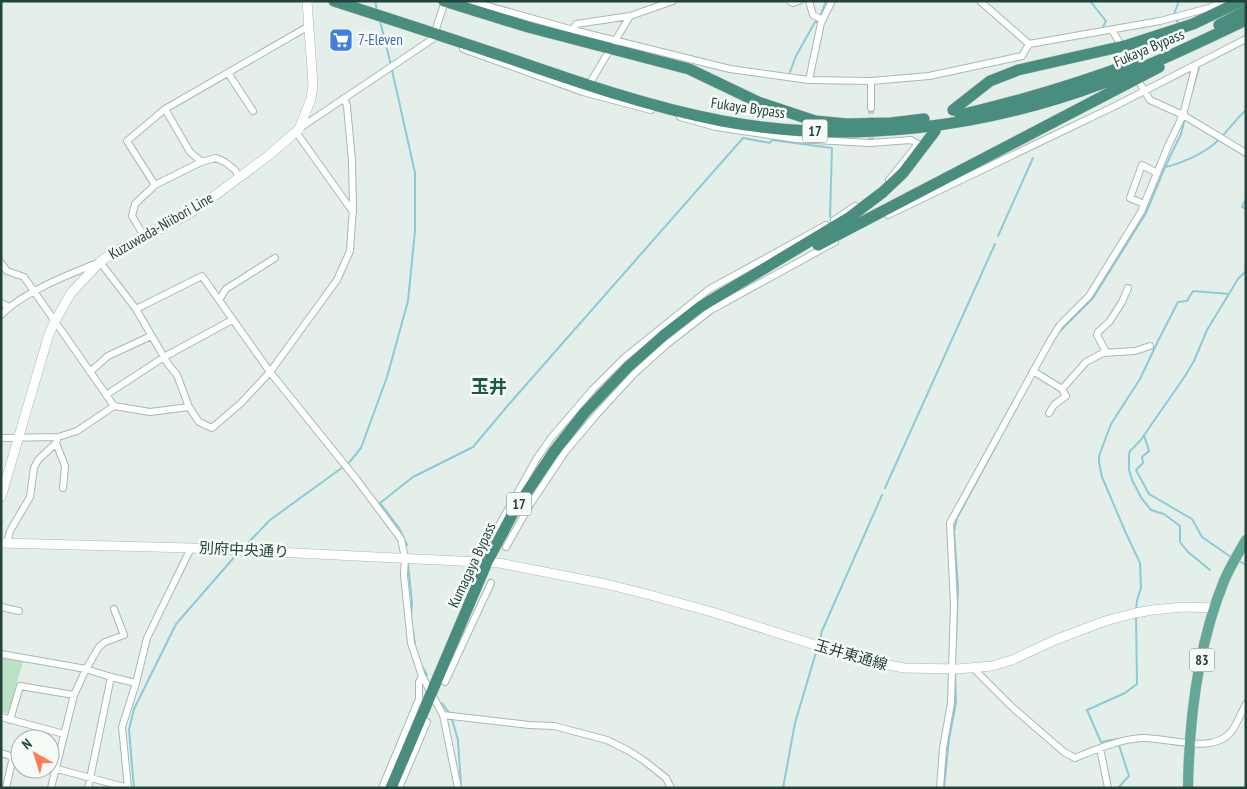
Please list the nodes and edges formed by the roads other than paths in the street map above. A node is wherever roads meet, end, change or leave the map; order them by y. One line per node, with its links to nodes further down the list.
1 (307, 1): 21 (street, Kuzuwada-Niibori Line)
2 (334, 1): 17 (highway, Fukaya Bypass / 17)
3 (354, 1): 17 (highway)
4 (444, 1): 25 (street); 29 (highway, Fukaya Bypass / 17)
5 (470, 1): 23 (street)
6 (672, 1): 18 (street)
7 (790, 1): 8 (street)
8 (800, 1)
9 (808, 1): 19 (street)
10 (832, 1): 19 (street)
11 (980, 1): 28 (street)
12 (1224, 1): 14 (street)
13 (1241, 1): 40 (highway)
14 (1210, 5): 24 (street)
15 (1246, 5): 22 (highway, 17)
16 (1246, 11): 22 (highway, Fukaya Bypass / 17)
17 (376, 14): 25 (highway, Fukaya Bypass / 17)
18 (630, 16): 23 (street); 29 (street)
19 (823, 20): 32 (street)
20 (1246, 22): 35 (highway, Fukaya Bypass / 17); 54 (highway, 17)
21 (309, 26): 31 (street); 43 (street, Kuzuwada-Niibori Line)
22 (1214, 27): 29 (highway, Fukaya Bypass / 17)
23 (573, 30): 29 (street)
24 (1112, 30): 27 (street); 28 (street)
25 (434, 35): 35 (highway, Fukaya Bypass / 17); 37 (street)
26 (1246, 39): 30 (street)
27 (1118, 40)
28 (1029, 44): 33 (street)
29 (612, 45): 32 (street); 35 (street)
30 (1196, 64): 36 (street); 42 (street)
31 (228, 73): 39 (street); 41 (street)
32 (809, 80): 33 (street)
33 (870, 81): 38 (street)
34 (1139, 82): 36 (street)
35 (586, 89): 45 (street)
36 (1143, 92): 42 (street); 54 (street)
37 (344, 98): 43 (street); 53 (street)
38 (871, 108)
39 (165, 109): 47 (street); 50 (street)
40 (953, 110)
41 (253, 111)
42 (1186, 116): 46 (street); 48 (street)
43 (297, 130): 49 (street, Kuzuwada-Niibori Line); 53 (street)
44 (935, 131): 45 (highway, 17)
45 (920, 146): 51 (highway, 17)
46 (1246, 153)
47 (202, 162): 49 (street); 50 (street)
48 (1157, 173): 52 (street); 52 (street)
49 (240, 178): 55 (street, Kuzuwada-Niibori Line)
50 (154, 185): 55 (street)
51 (869, 200): 59 (highway, 17); 73 (street)
52 (1144, 204): 76 (street)
53 (353, 212): 75 (street)
54 (873, 219): 59 (highway, 17); 73 (street)
55 (144, 236): 57 (street, Kuzuwada-Niibori Line)
56 (275, 258): 62 (street)
57 (100, 262): 61 (street); 65 (street); 68 (street, Kuzuwada-Niibori Line)
58 (1, 263): 61 (street)
59 (736, 286): 73 (highway, Kumagaya Bypass / 17)
60 (1128, 288): 71 (street)
61 (34, 292): 64 (street); 68 (street)
62 (218, 300): 65 (street); 67 (street)
63 (1, 303): 64 (street)
64 (9, 307): 66 (street)
65 (136, 310): 69 (street)
66 (1, 315)
67 (232, 320): 72 (street); 75 (street)
68 (54, 321): 74 (street); 83 (street, Kuzuwada-Niibori Line)
69 (151, 336): 72 (street); 74 (street)
70 (1150, 346): 71 (street)
71 (1106, 352): 77 (street)
72 (164, 357): 78 (street); 80 (street)
73 (629, 366): 85 (highway, Kumagaya Bypass / 17)
74 (90, 372): 78 (street)
75 (270, 372): 80 (street); 93 (street)
76 (1035, 373): 77 (street); 104 (street)
77 (1062, 389): 81 (street)
78 (106, 395): 79 (street)
79 (114, 406): 80 (street); 84 (street)
80 (189, 408)
81 (1049, 413)
82 (1, 438): 83 (street)
83 (20, 438): 84 (street); 87 (street, Kuzuwada-Niibori Line)
84 (57, 440): 86 (street); 90 (street)
85 (557, 447): 88 (street); 91 (street); 94 (highway, Kumagaya Bypass / 17)
86 (64, 488)
87 (1, 498)
88 (492, 538)
89 (1246, 540): 97 (main road, 83)
90 (4, 543): 92 (street, 別府中央通り)
91 (506, 547)
92 (191, 548): 93 (street, 別府中央通り); 108 (street)
93 (405, 558): 94 (street, 別府中央通り); 105 (street)
94 (487, 562): 100 (highway, Kumagaya Bypass / 17); 104 (street, 玉井東通線)
95 (490, 584): 100 (street)
96 (1, 607): 99 (street)
97 (1214, 608): 103 (street, 玉井東通線); 117 (main road, 83)
98 (114, 609): 102 (street)
99 (19, 611)
100 (451, 650): 107 (street); 110 (highway, Kumagaya Bypass / 17)
101 (1, 654): 102 (street)
102 (86, 668): 106 (street); 109 (street)
103 (974, 668): 104 (street, 玉井東通線); 119 (street)
104 (953, 669): 131 (street)
105 (422, 676): 110 (street); 126 (street)
106 (111, 677): 108 (street); 123 (street)
107 (445, 682)
108 (136, 683): 123 (street)
109 (74, 695): 114 (street); 116 (street)
110 (431, 695): 112 (street); 120 (highway, Kumagaya Bypass / 17)
111 (1246, 704): 117 (street)
112 (443, 715): 129 (street); 130 (street)
113 (1, 717): 114 (street)
114 (10, 720): 116 (street)
115 (428, 722): 120 (street)
116 (64, 734): 118 (street)
117 (1190, 743): 119 (street); 133 (main road, 83)
118 (60, 746)
119 (1100, 748): 132 (street)
120 (405, 764): 127 (highway, Kumagaya Bypass / 17); 128 (street)
121 (60, 770): 123 (street)
122 (10, 772): 124 (street)
123 (90, 778): 125 (street)
124 (3, 788)
125 (88, 788)
126 (382, 788)
127 (391, 788)
128 (399, 788)
129 (458, 788)
130 (671, 788)
131 (940, 788)
132 (1108, 788)
133 (1188, 788)

